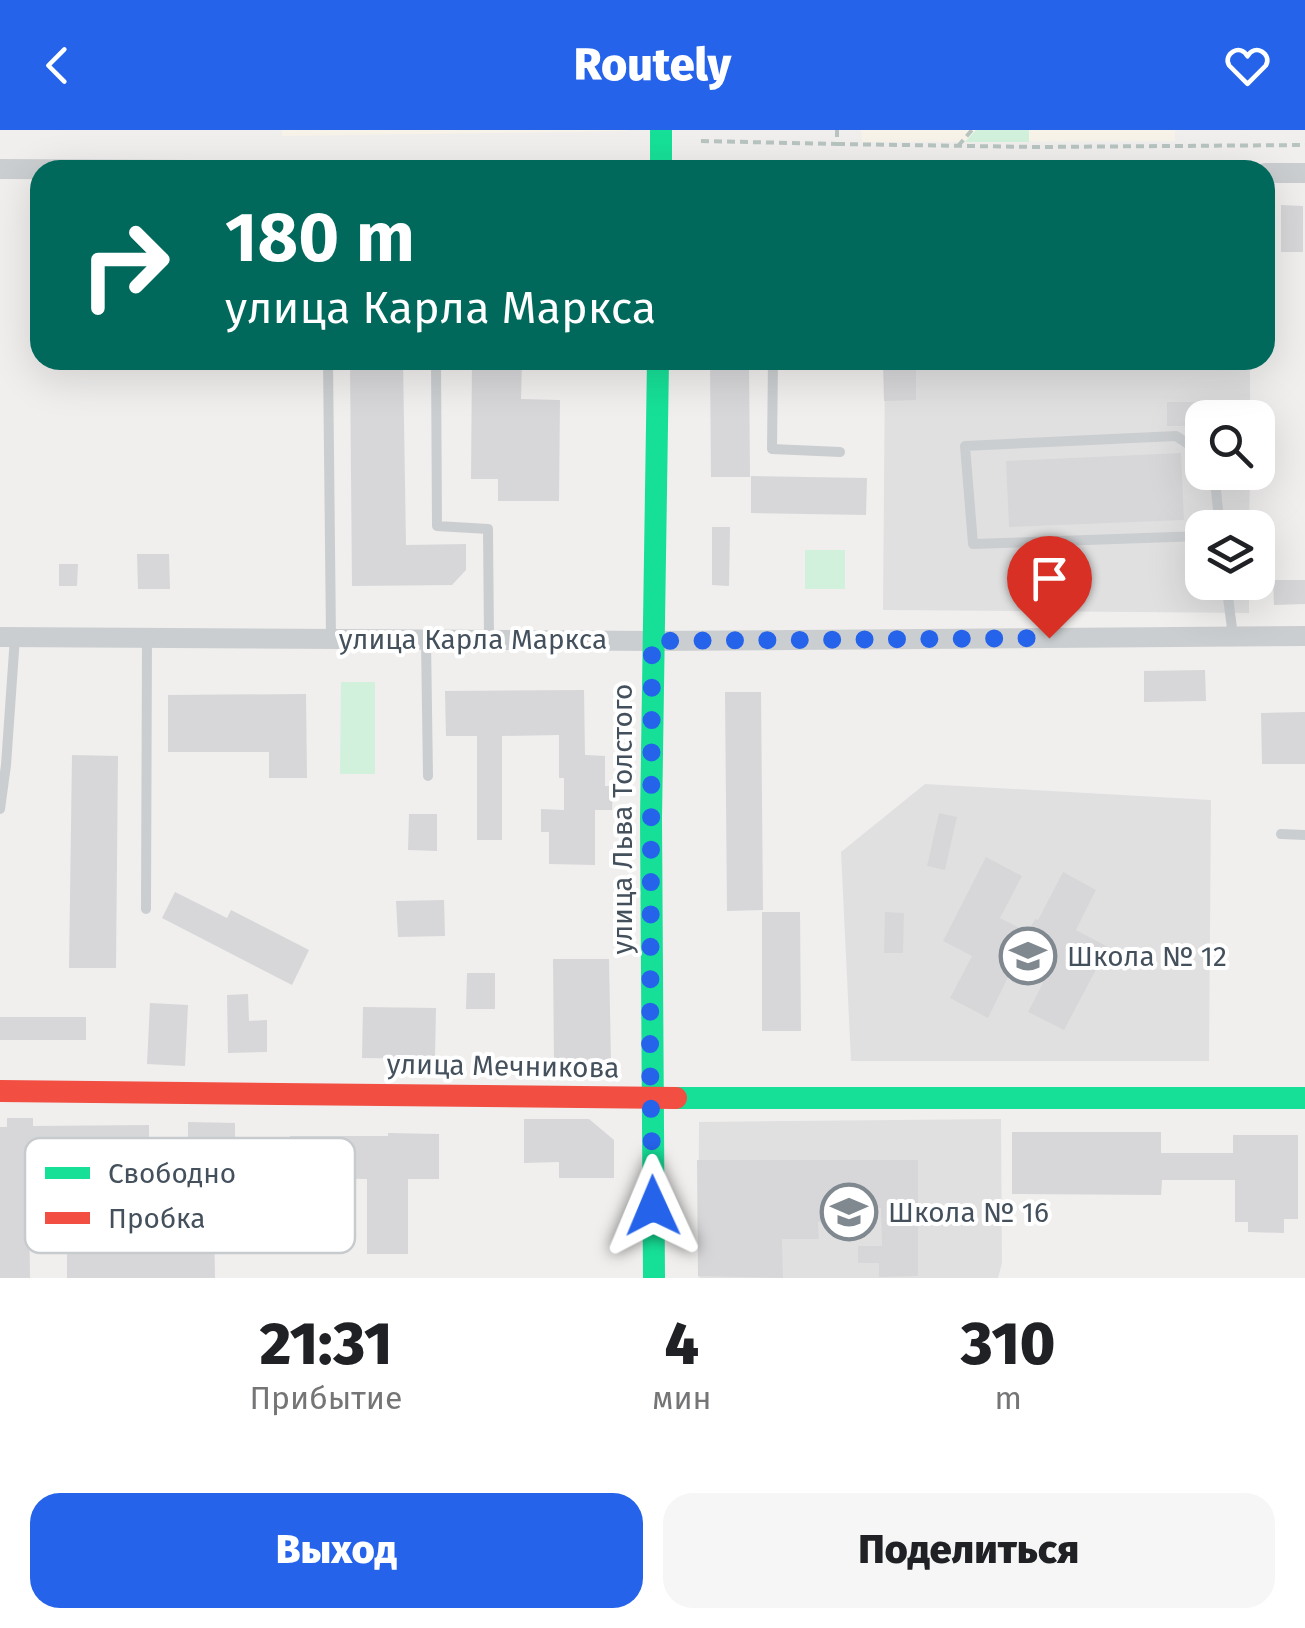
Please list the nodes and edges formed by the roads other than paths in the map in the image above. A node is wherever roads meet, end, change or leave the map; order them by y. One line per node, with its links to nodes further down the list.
1 (661, 130): 2 (street)
2 (661, 160)
3 (0, 169): 4 (street)
4 (30, 169)
5 (1275, 173): 6 (street)
6 (1305, 173)
7 (328, 370): 19 (lane)
8 (436, 370): 21 (lane)
9 (658, 370): 22 (street, улица Льва Толстого)
10 (773, 370): 12 (lane)
11 (1185, 442): 13 (lane)
12 (840, 452)
13 (1185, 537)
14 (1228, 600): 15 (lane)
15 (1233, 636): 16 (street, улица Карла Маркса); 22 (street, улица Карла Маркса)
16 (1305, 636)
17 (8, 637): 18 (street, улица Карла Маркса); 24 (lane)
18 (147, 638): 19 (street, улица Карла Маркса); 27 (lane)
19 (330, 639): 20 (street, улица Карла Маркса)
20 (426, 639): 21 (street, улица Карла Маркса); 23 (lane)
21 (489, 639): 22 (street, улица Карла Маркса)
22 (652, 641): 29 (street, улица Льва Толстого)
23 (428, 776)
24 (0, 809)
25 (1281, 834): 26 (lane)
26 (1305, 835)
27 (146, 909)
28 (0, 1091): 29 (street, улица Мечникова)
29 (651, 1098): 30 (street, улица Мечникова); 31 (street, улица Льва Толстого)
30 (1305, 1098)
31 (654, 1278)

